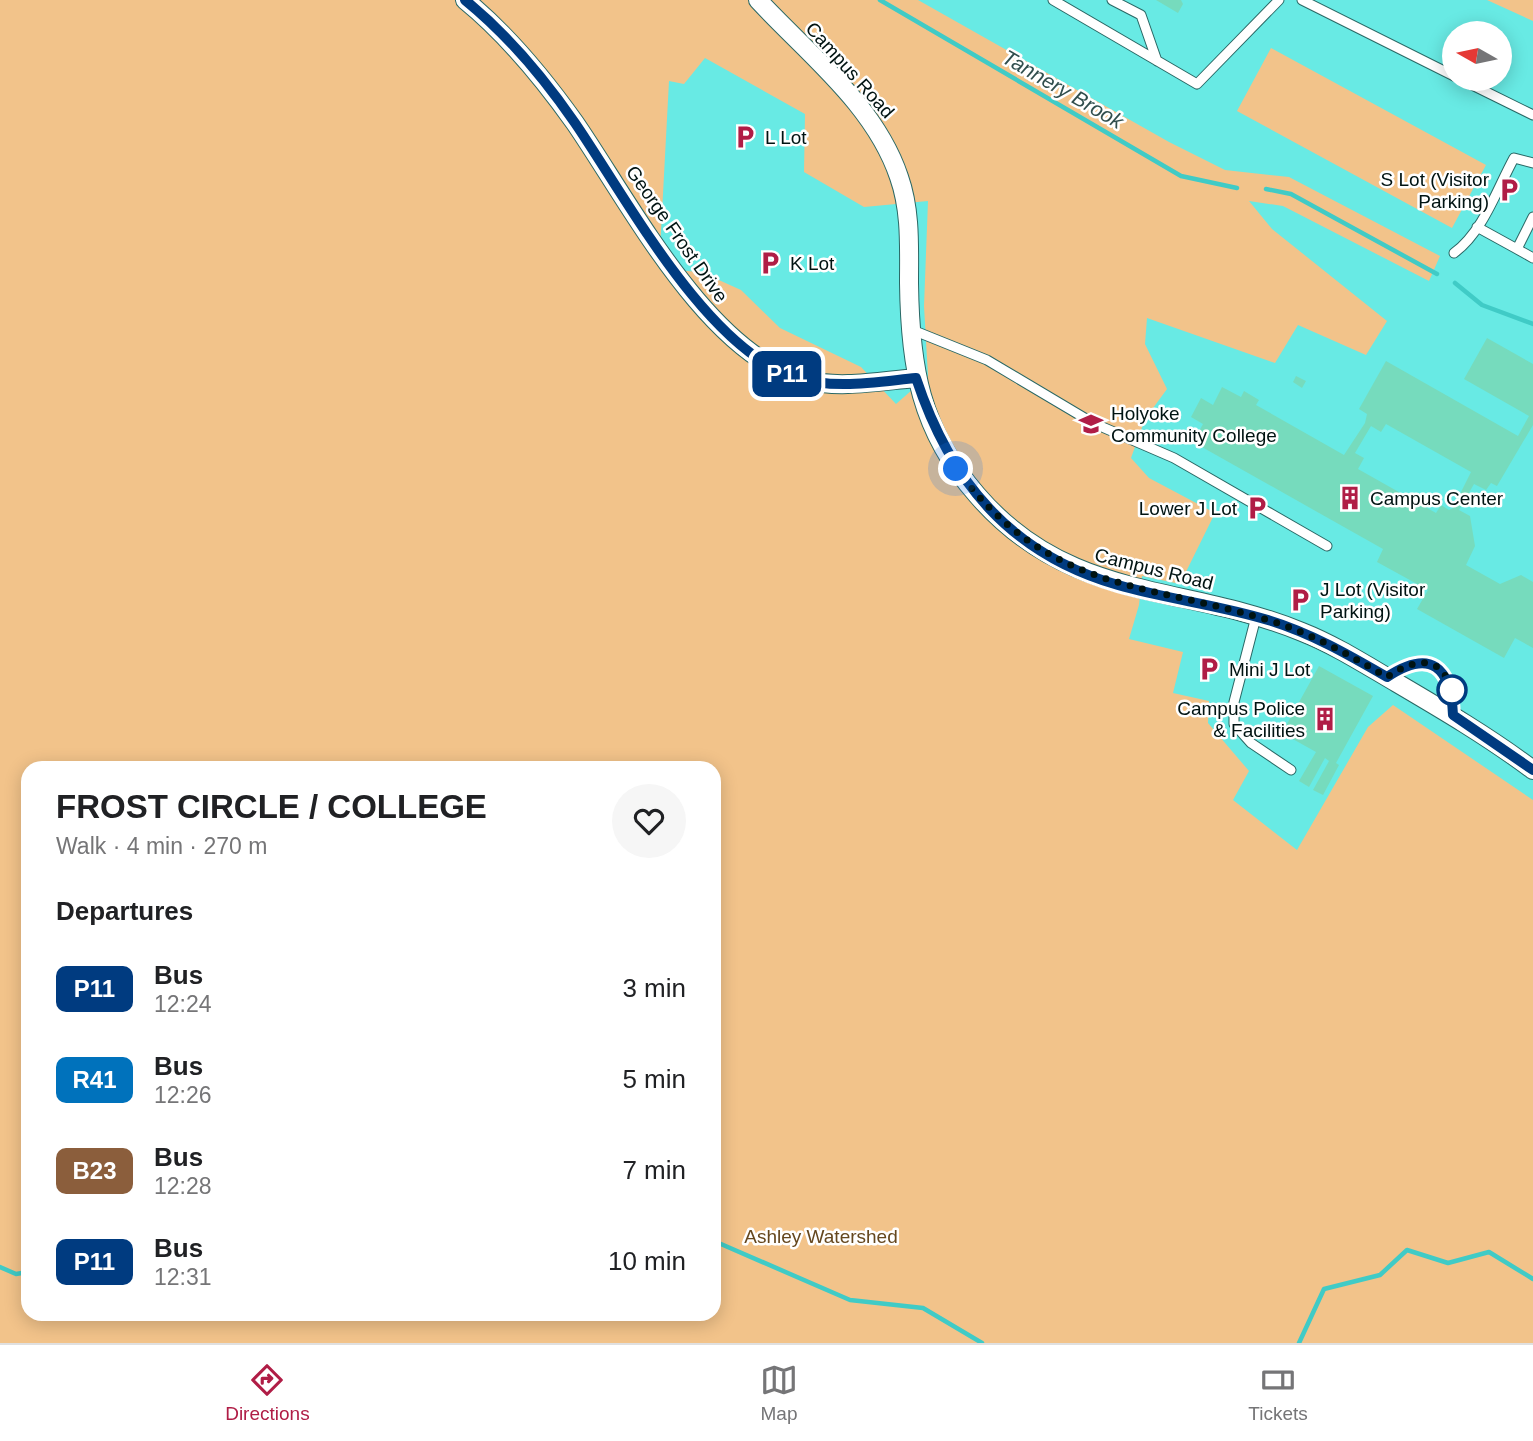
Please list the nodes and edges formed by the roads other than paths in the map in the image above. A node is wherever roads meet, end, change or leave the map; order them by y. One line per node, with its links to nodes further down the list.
1 (466, 0): 18 (street, George Frost Drive)
2 (758, 0): 17 (street, Campus Road)
3 (1053, 0): 7 (lane)
4 (1112, 0): 7 (lane)
5 (1279, 0): 7 (lane)
6 (1302, 0): 8 (lane)
7 (1157, 61)
8 (1442, 70)
9 (1484, 91): 10 (lane)
10 (1533, 115)
11 (1533, 163): 13 (lane)
12 (1533, 217): 14 (lane)
13 (1477, 227): 14 (lane); 15 (lane)
14 (1517, 249): 16 (lane)
15 (1454, 253)
16 (1533, 258)
17 (911, 329): 18 (street, Campus Road); 19 (lane)
18 (916, 378): 20 (street, Campus Road)
19 (1327, 546)
20 (1256, 617): 21 (street, Campus Road); 23 (lane)
21 (1387, 677): 22 (street, Campus Road); 22 (lane)
22 (1453, 715): 24 (street, Campus Road)
23 (1292, 770)
24 (1533, 770)

